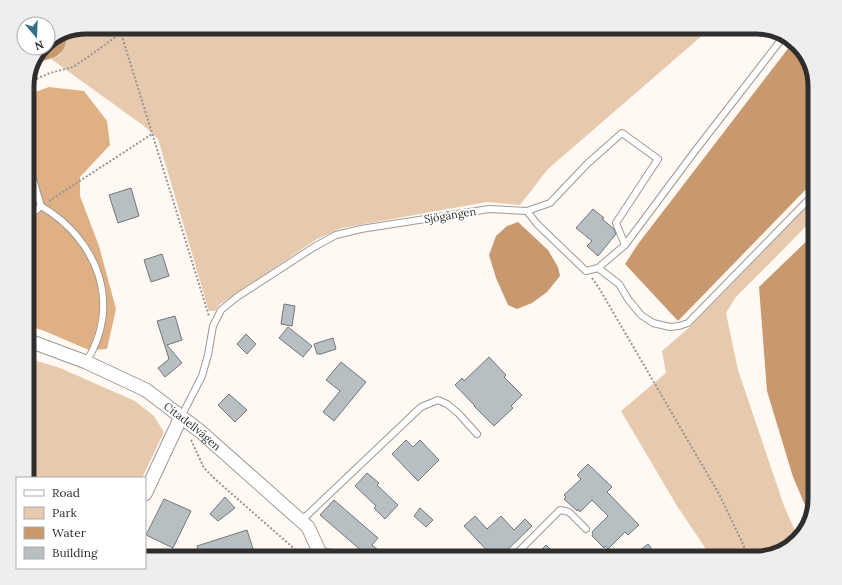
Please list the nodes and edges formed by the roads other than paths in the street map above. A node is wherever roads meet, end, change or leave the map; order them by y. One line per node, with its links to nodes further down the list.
1 (781, 41): 7 (lane)
2 (34, 182): 4 (lane)
3 (808, 200): 8 (lane)
4 (41, 206): 6 (lane); 10 (lane)
5 (527, 211): 7 (lane); 8 (lane); 11 (lane, Sjögången)
6 (34, 212)
7 (625, 245): 8 (lane)
8 (598, 268)
9 (34, 343): 10 (street, Citadellvägen)
10 (86, 362): 11 (street, Citadellvägen)
11 (181, 417): 13 (street); 14 (street, Citadellvägen)
12 (477, 434): 14 (lane)
13 (146, 492)
14 (301, 521): 16 (street, Citadellvägen)
15 (586, 529): 17 (lane)
16 (319, 551)
17 (519, 551)

